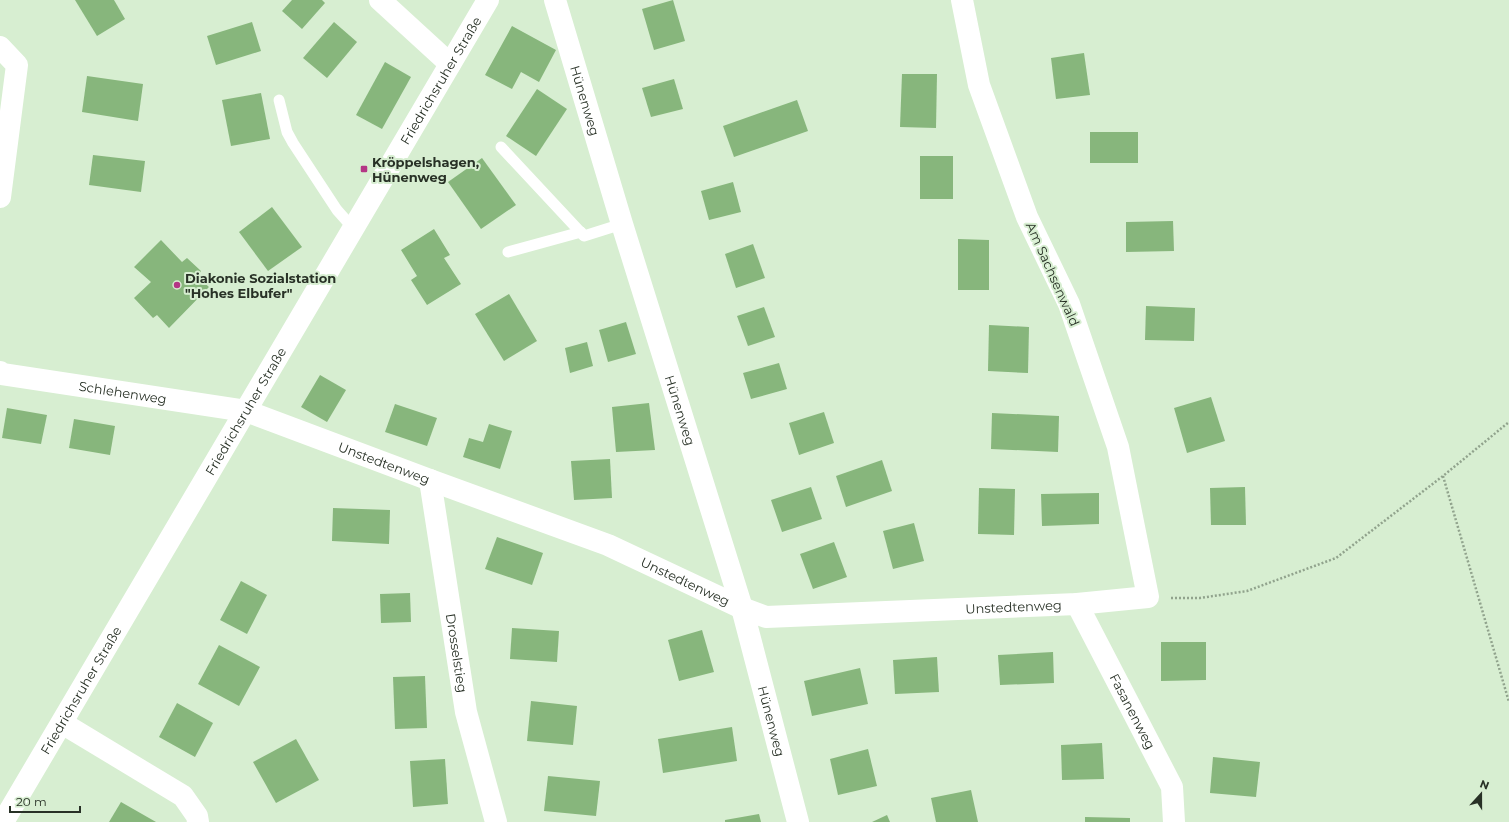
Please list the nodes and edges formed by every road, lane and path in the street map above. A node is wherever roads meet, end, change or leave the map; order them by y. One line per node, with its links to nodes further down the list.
1 (380, 0): 6 (street)
2 (488, 0): 6 (street, Friedrichsruher Straße)
3 (555, 0): 11 (street, Hünenweg)
4 (962, 0): 20 (street, Am Sachsenwald)
5 (0, 47): 8 (street)
6 (450, 64): 12 (street, Friedrichsruher Straße)
7 (279, 100): 12 (lane)
8 (5, 115): 10 (street)
9 (501, 147): 13 (lane)
10 (0, 197)
11 (622, 224): 13 (lane); 22 (street, Hünenweg)
12 (353, 228): 16 (street, Friedrichsruher Straße)
13 (580, 232): 14 (lane)
14 (508, 252)
15 (0, 372): 16 (street, Schlehenweg)
16 (246, 411): 19 (street, Unstedtenweg); 24 (street, Friedrichsruher Straße)
17 (1509, 422): 18 (path)
18 (1443, 476): 20 (path); 23 (path)
19 (430, 480): 22 (street, Unstedtenweg); 27 (street, Drosselstieg)
20 (1148, 597): 21 (street, Unstedtenweg)
21 (1077, 604): 22 (street, Unstedtenweg); 29 (street, Fasanenweg)
22 (742, 608): 28 (street, Hünenweg)
23 (1509, 702)
24 (62, 723): 25 (street, Friedrichsruher Straße); 26 (street)
25 (3, 822)
26 (198, 822)
27 (496, 822)
28 (798, 822)
29 (1174, 822)

